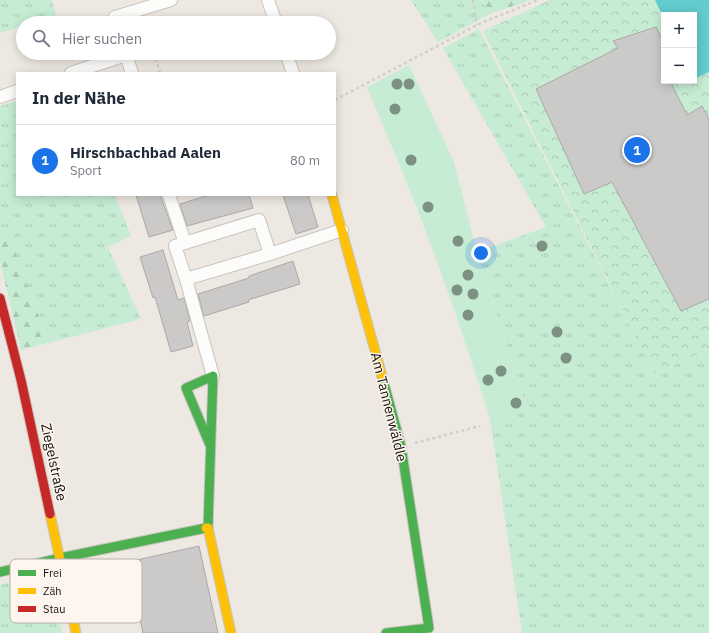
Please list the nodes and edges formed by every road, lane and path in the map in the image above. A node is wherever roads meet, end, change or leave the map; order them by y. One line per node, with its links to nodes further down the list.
1 (171, 0): 5 (street)
2 (268, 0): 6 (street)
3 (473, 0): 7 (path)
4 (538, 0): 7 (path)
5 (118, 16)
6 (274, 16)
7 (478, 24): 18 (path)
8 (108, 60): 12 (street)
9 (127, 60): 13 (street)
10 (156, 60): 14 (path)
11 (288, 60): 15 (street)
12 (75, 72)
13 (132, 72)
14 (160, 72)
15 (293, 72)
16 (16, 91): 17 (street)
17 (0, 97)
18 (336, 99)
19 (169, 196): 22 (street)
20 (332, 196): 21 (street, Am Tannenwäldle)
21 (342, 230): 23 (street); 29 (street, Am Tannenwäldle)
22 (185, 243): 23 (street); 24 (street)
23 (270, 254): 24 (street)
24 (186, 279): 26 (street)
25 (0, 298): 31 (street, Ziegelstraße)
26 (213, 376): 28 (street); 28 (street)
27 (480, 426): 29 (path)
28 (210, 445): 30 (street)
29 (401, 446): 38 (street, Am Tannenwäldle)
30 (208, 528): 31 (street); 37 (street)
31 (60, 558): 32 (street)
32 (56, 559)
33 (10, 570): 34 (street)
34 (0, 572)
35 (74, 623): 36 (street, Ziegelstraße)
36 (76, 633)
37 (231, 633)
38 (386, 633)

